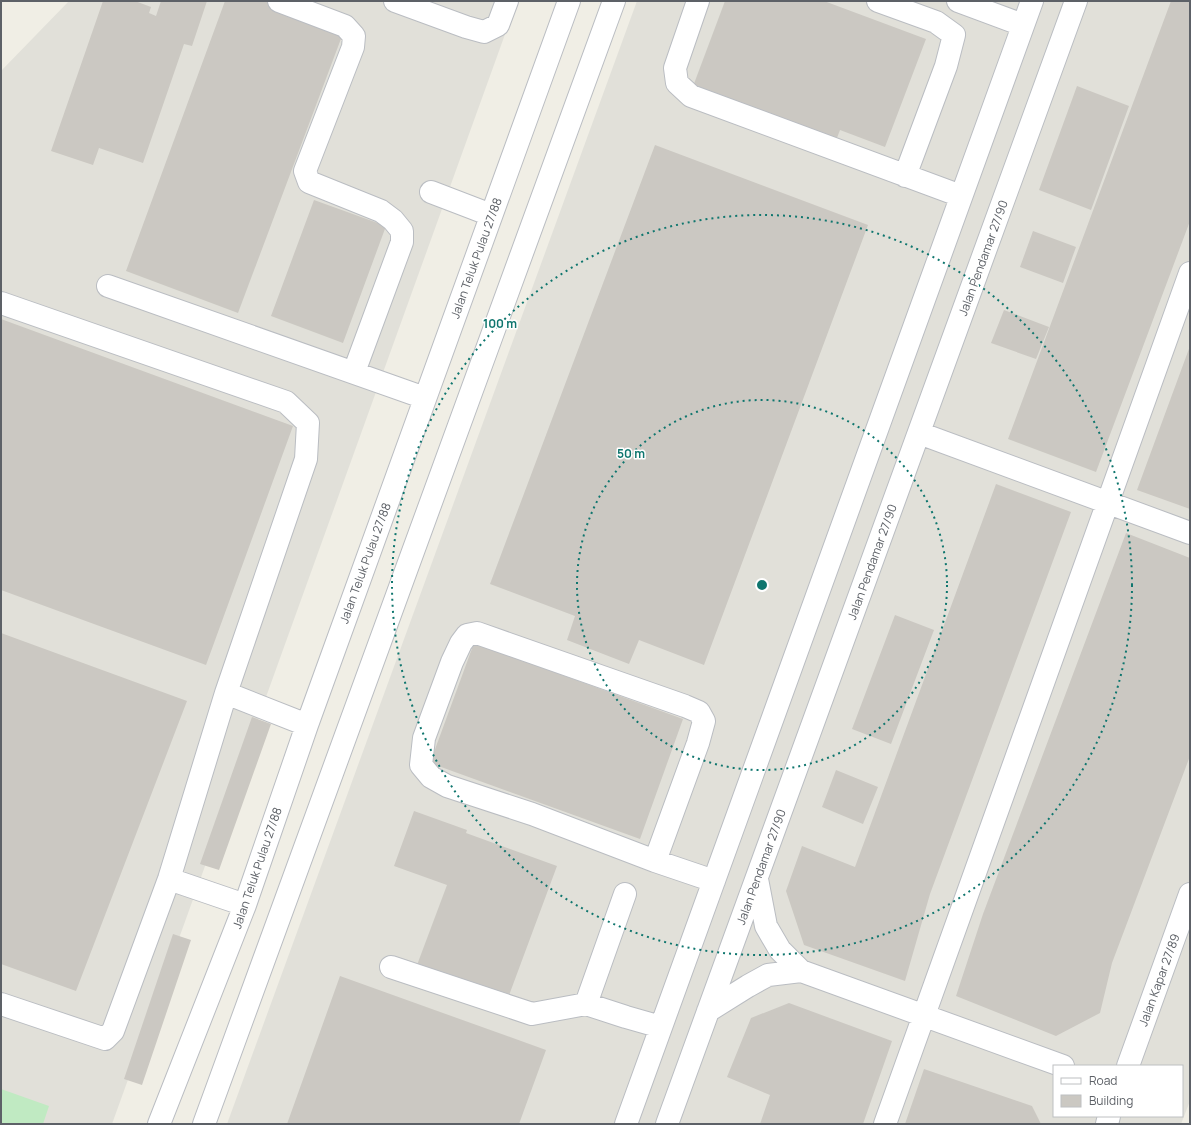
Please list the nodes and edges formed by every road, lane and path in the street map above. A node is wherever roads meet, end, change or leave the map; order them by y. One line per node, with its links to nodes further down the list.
1 (279, 1): 19 (street)
2 (396, 1): 3 (street)
3 (507, 1)
4 (569, 1): 15 (street, Jalan Teluk Pulau 27/88)
5 (614, 1): 43 (street)
6 (698, 1): 12 (street)
7 (878, 1): 12 (street)
8 (1032, 1): 11 (street)
9 (1076, 1): 21 (street, Jalan Pendamar 27/90)
10 (968, 2): 11 (street)
11 (1023, 25): 14 (street)
12 (905, 176): 14 (street)
13 (431, 192): 15 (street)
14 (961, 196): 29 (street)
15 (492, 215): 20 (street, Jalan Teluk Pulau 27/88)
16 (1190, 273): 22 (street)
17 (108, 286): 19 (street)
18 (1, 303): 24 (street)
19 (354, 372): 20 (street)
20 (425, 398): 25 (street, Jalan Teluk Pulau 27/88)
21 (919, 433): 22 (street); 27 (street, Jalan Pendamar 27/90)
22 (1108, 502): 23 (street); 38 (street)
23 (1190, 533)
24 (226, 693): 25 (street); 28 (street)
25 (306, 725): 32 (street, Jalan Teluk Pulau 27/88)
26 (655, 861): 26 (street); 29 (street)
27 (757, 878): 34 (street); 37 (street, Jalan Pendamar 27/90)
28 (169, 879): 32 (street); 35 (street)
29 (714, 881): 39 (street)
30 (625, 894): 36 (street)
31 (1190, 894): 41 (street, Jalan Kapar 27/89)
32 (245, 905): 42 (street, Jalan Teluk Pulau 27/88)
33 (391, 967): 36 (street)
34 (801, 971): 37 (street); 38 (street)
35 (1, 1004)
36 (586, 1004): 39 (street)
37 (708, 1012): 45 (street, Jalan Pendamar 27/90)
38 (924, 1015): 40 (street); 46 (street)
39 (661, 1027): 44 (street)
40 (1059, 1065)
41 (1128, 1065)
42 (159, 1124)
43 (204, 1124)
44 (626, 1124)
45 (667, 1124)
46 (885, 1124)

